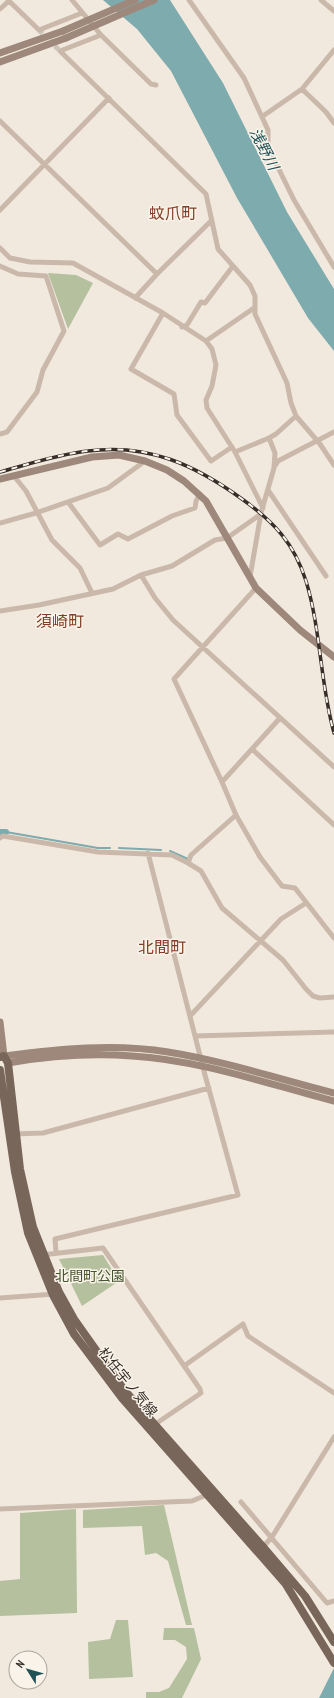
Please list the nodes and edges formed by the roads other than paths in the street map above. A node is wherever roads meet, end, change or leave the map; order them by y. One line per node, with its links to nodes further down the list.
1 (8, 0): 7 (street); 9 (street)
2 (72, 0): 9 (street)
3 (135, 0): 12 (street, bridge)
4 (154, 0): 13 (street, bridge)
5 (189, 0): 17 (street)
6 (321, 0): 8 (street)
7 (0, 10)
8 (334, 11)
9 (82, 12): 10 (street)
10 (102, 35): 14 (street); 16 (street)
11 (334, 50): 15 (street)
12 (0, 53)
13 (0, 62)
14 (156, 85)
15 (302, 89): 17 (street); 19 (street)
16 (109, 98): 20 (street); 22 (street)
17 (263, 116): 26 (street)
18 (0, 121): 20 (street)
19 (334, 123)
20 (45, 165): 21 (street); 27 (street)
21 (0, 210)
22 (211, 221): 25 (street); 27 (street)
23 (0, 248): 28 (street)
24 (0, 266): 35 (street)
25 (233, 266): 29 (street); 31 (street)
26 (334, 267)
27 (157, 274): 28 (street)
28 (134, 298): 30 (street)
29 (254, 308): 32 (street); 33 (street)
30 (163, 313): 31 (street); 38 (street)
31 (182, 327): 32 (street)
32 (206, 341): 38 (street)
33 (296, 416): 36 (street); 37 (street)
34 (334, 432): 37 (street)
35 (0, 434)
36 (269, 438): 38 (street); 41 (street)
37 (317, 442): 40 (street); 41 (street)
38 (233, 450): 47 (street)
39 (145, 461): 42 (street); 45 (street); 46 (street)
40 (334, 466)
41 (274, 468): 44 (street)
42 (14, 476): 43 (street); 48 (street)
43 (0, 480)
44 (268, 490): 47 (street); 52 (street)
45 (200, 494): 46 (street); 50 (street)
46 (68, 502): 48 (street)
47 (262, 510): 50 (street); 53 (street)
48 (38, 513): 49 (street); 55 (street)
49 (0, 523)
50 (227, 538): 51 (street); 53 (street)
51 (141, 575): 55 (street); 57 (street)
52 (326, 576)
53 (250, 577): 54 (street)
54 (256, 588): 57 (street); 58 (street)
55 (92, 593): 56 (street)
56 (0, 611)
57 (202, 647): 59 (street); 62 (street)
58 (334, 657)
59 (280, 718): 60 (street); 61 (street)
60 (252, 749): 62 (street); 64 (street)
61 (334, 767)
62 (222, 782): 63 (street)
63 (236, 815): 67 (street); 68 (street)
64 (334, 825)
65 (0, 838): 66 (street)
66 (148, 853): 67 (street); 72 (street)
67 (188, 862): 70 (street)
68 (306, 903): 69 (street); 70 (street)
69 (334, 938)
70 (261, 939): 71 (street); 72 (street)
71 (334, 997)
72 (190, 1016): 75 (street)
73 (0, 1022): 77 (street)
74 (334, 1032): 75 (street)
75 (195, 1036): 76 (street)
76 (201, 1059): 77 (street); 78 (street); 81 (street)
77 (3, 1060): 78 (street); 82 (main road, 松任宇ノ気線)
78 (204, 1067): 80 (street); 83 (street)
79 (0, 1070): 82 (main road, 松任宇ノ気線)
80 (209, 1088): 84 (street); 85 (street)
81 (334, 1092)
82 (4, 1094): 84 (main road, 松任宇ノ気線)
83 (334, 1101)
84 (13, 1134): 86 (main road, 松任宇ノ気線)
85 (56, 1252): 86 (street); 89 (street)
86 (40, 1256): 87 (main road, 松任宇ノ気線)
87 (56, 1293): 88 (street); 91 (main road, 松任宇ノ気線)
88 (0, 1298)
89 (184, 1366): 90 (street); 91 (street)
90 (334, 1393)
91 (152, 1426): 93 (main road, 松任宇ノ気線)
92 (334, 1437): 96 (street)
93 (210, 1494): 95 (street); 97 (main road, 松任宇ノ気線)
94 (241, 1502): 96 (street)
95 (0, 1509)
96 (272, 1537): 97 (street); 98 (street)
97 (261, 1549): 99 (main road, 松任宇ノ気線); 100 (main road, 松任宇ノ気線)
98 (334, 1601)
99 (334, 1642)
100 (333, 1661)

